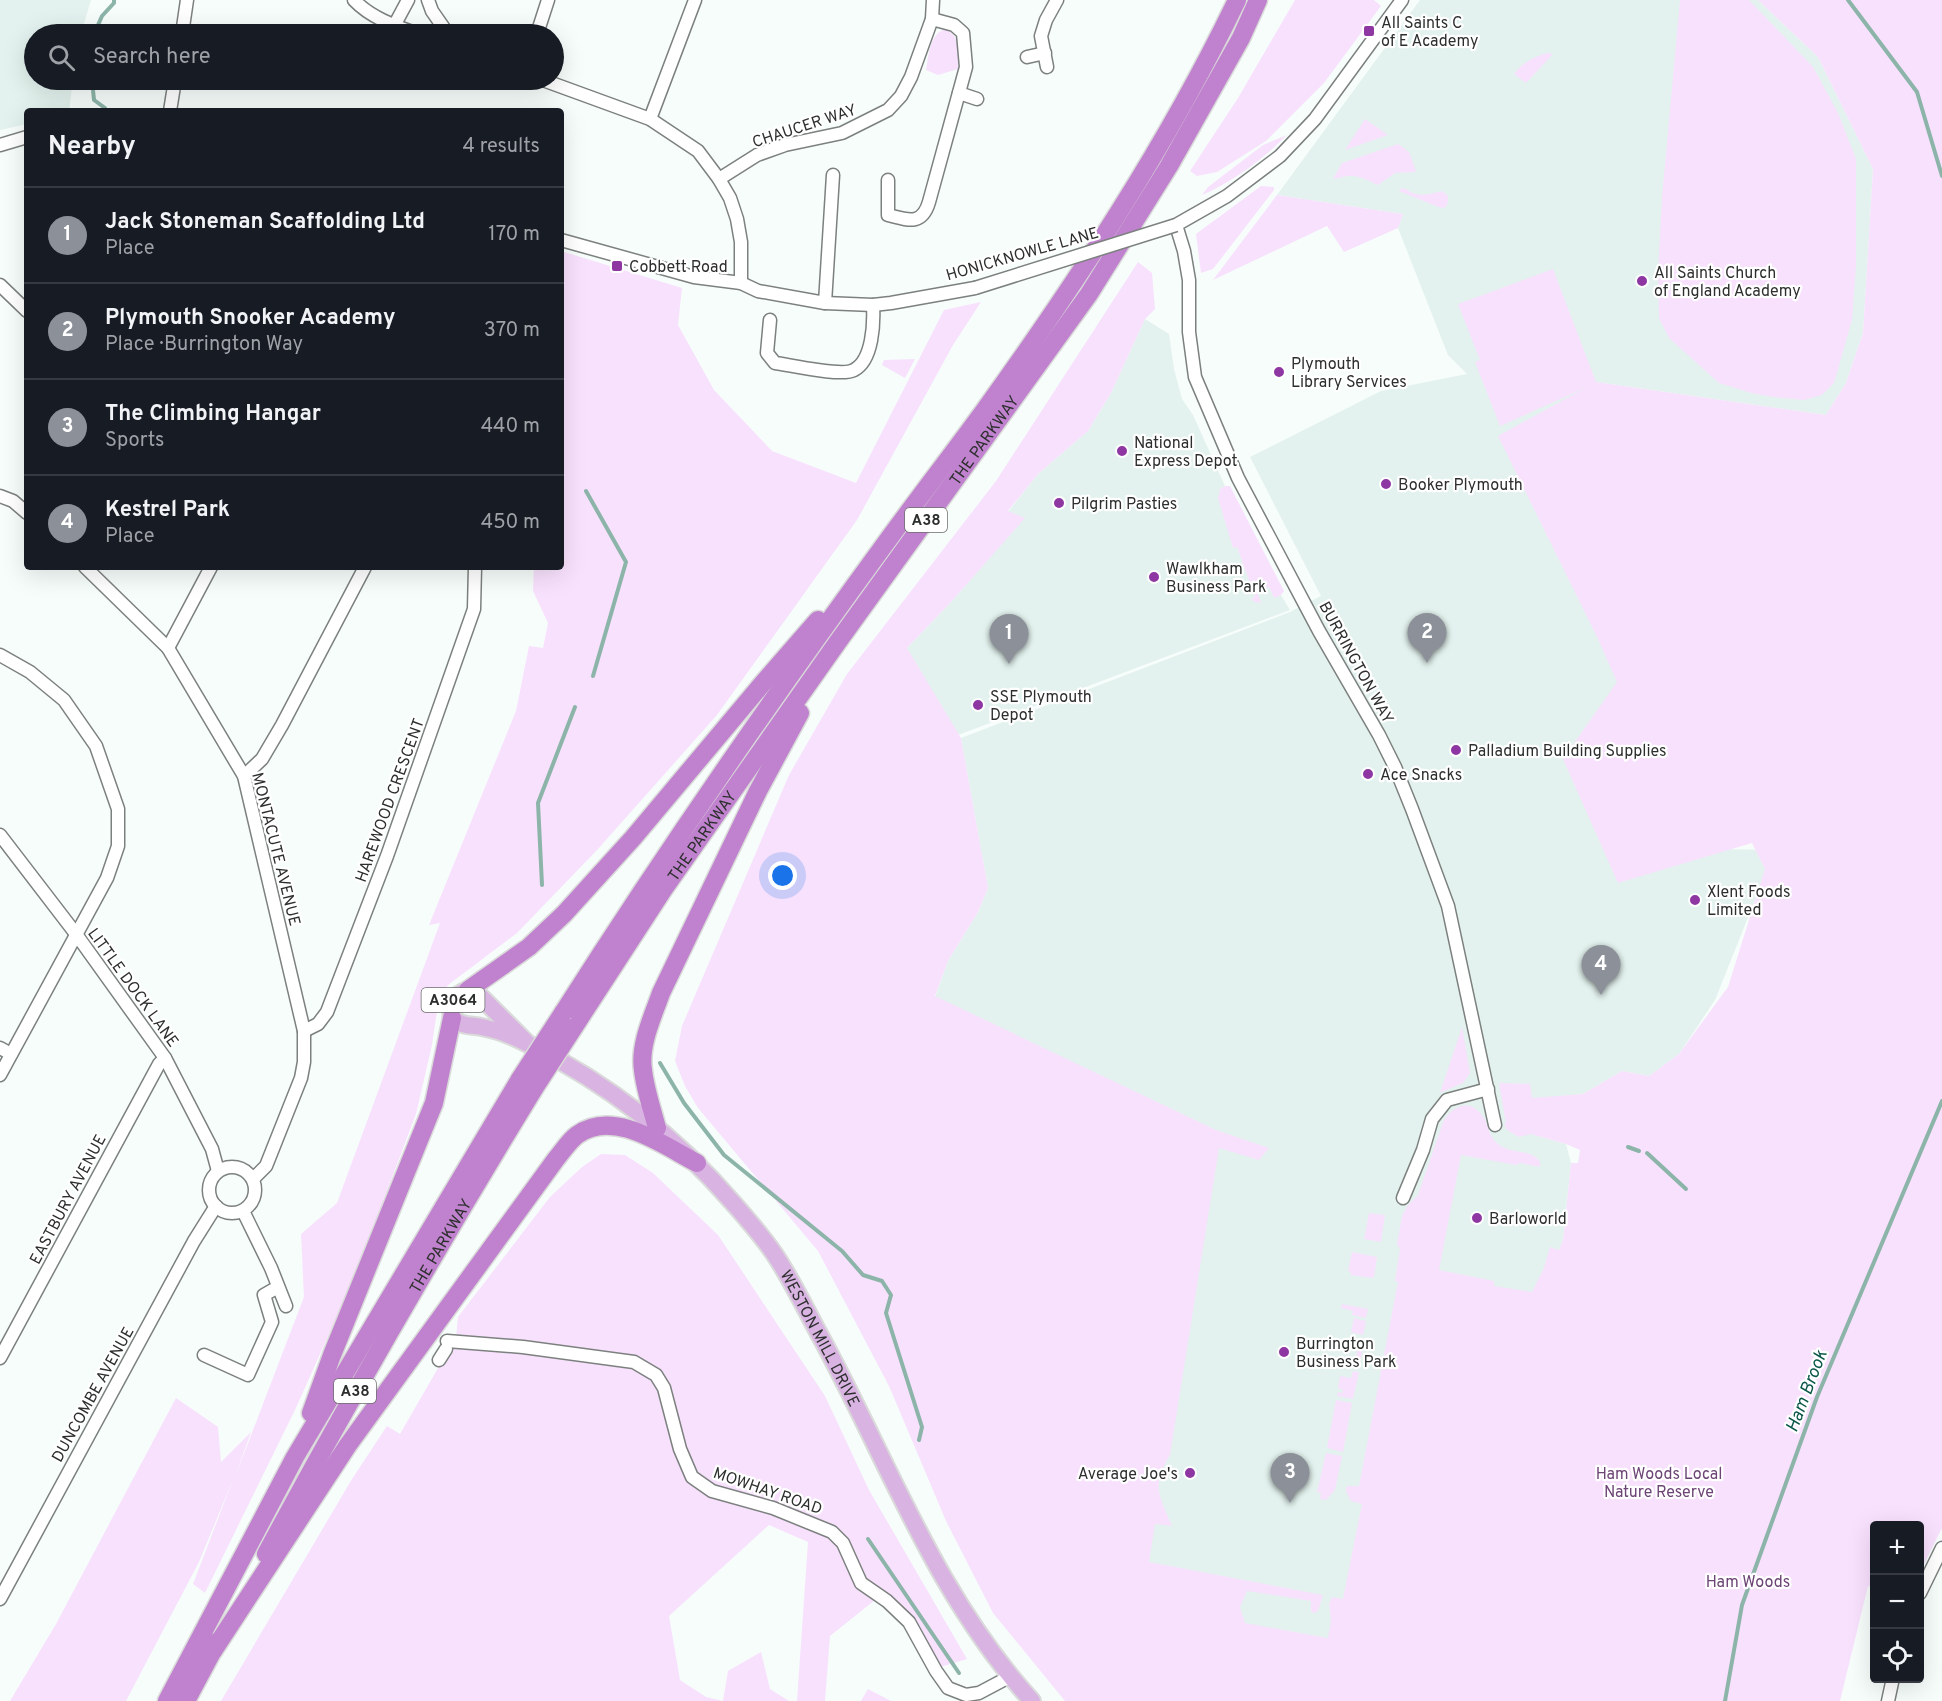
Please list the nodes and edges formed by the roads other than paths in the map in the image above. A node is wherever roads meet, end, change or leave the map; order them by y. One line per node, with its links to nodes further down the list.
1 (187, 0): 13 (street)
2 (354, 0): 14 (street)
3 (408, 0): 15 (street)
4 (428, 0): 16 (street)
5 (548, 0): 17 (street)
6 (695, 0): 26 (street)
7 (933, 0): 12 (street, CHAUCER WAY)
8 (1057, 0): 18 (street)
9 (1237, 0): 42 (highway, THE PARKWAY / A38)
10 (1258, 0): 47 (highway, THE PARKWAY / A38)
11 (1402, 0): 32 (street, HONICKNOWLE LANE)
12 (932, 19): 23 (street); 30 (street, CHAUCER WAY)
13 (183, 24)
14 (390, 24)
15 (395, 24)
16 (441, 24)
17 (540, 24)
18 (1045, 53): 19 (street); 20 (street)
19 (1027, 57)
20 (1047, 67)
21 (564, 88): 26 (street)
22 (173, 90): 25 (street)
23 (959, 93): 24 (street); 31 (street)
24 (977, 99)
25 (170, 108)
26 (650, 119): 30 (street)
27 (24, 138): 28 (street)
28 (0, 145)
29 (833, 174): 36 (street)
30 (719, 179): 34 (street)
31 (888, 180)
32 (1176, 225): 37 (street, HONICKNOWLE LANE, bridge); 62 (street, BURRINGTON WAY)
33 (564, 241): 34 (street, HONICKNOWLE LANE)
34 (741, 282): 36 (street, HONICKNOWLE LANE)
35 (0, 285): 38 (street)
36 (825, 303): 37 (street, HONICKNOWLE LANE)
37 (873, 305): 39 (street)
38 (24, 308)
39 (770, 320)
40 (0, 496): 41 (street)
41 (24, 510)
42 (885, 544): 53 (highway, A38); 55 (highway, THE PARKWAY / A38)
43 (89, 570): 48 (street, MONTACUTE AVENUE)
44 (209, 570): 48 (street)
45 (363, 570): 50 (street)
46 (475, 570): 56 (street, HAREWOOD CRESCENT)
47 (837, 643): 55 (highway, THE PARKWAY / A38); 64 (highway, A38)
48 (168, 648): 50 (street, MONTACUTE AVENUE)
49 (0, 655): 52 (street)
50 (244, 777): 56 (street, MONTACUTE AVENUE)
51 (0, 835): 52 (street, LITTLE DOCK LANE)
52 (76, 934): 58 (street); 59 (street, LITTLE DOCK LANE)
53 (468, 990): 54 (main road, A3064); 57 (main road, A3064)
54 (452, 1018): 57 (main road, A3064); 76 (highway, A38)
55 (568, 1020): 61 (highway, THE PARKWAY / A38, bridge)
56 (304, 1031): 67 (street, MONTACUTE AVENUE)
57 (527, 1043): 64 (main road, WESTON MILL DRIVE)
58 (6, 1051): 60 (street)
59 (165, 1058): 66 (street, LITTLE DOCK LANE); 74 (street, EASTBURY AVENUE)
60 (0, 1075)
61 (527, 1083): 76 (highway, THE PARKWAY / A38); 80 (highway, THE PARKWAY / A38)
62 (1488, 1089): 63 (street, BURRINGTON WAY); 68 (street)
63 (1495, 1125)
64 (657, 1128): 65 (main road, WESTON MILL DRIVE)
65 (697, 1163): 80 (highway, A38); 81 (main road, WESTON MILL DRIVE)
66 (218, 1172): 67 (street); 69 (street)
67 (253, 1179): 70 (street)
68 (1403, 1198)
69 (216, 1206): 70 (street); 79 (street, DUNCOMBE AVENUE)
70 (243, 1211): 71 (street)
71 (278, 1287): 72 (street); 73 (street)
72 (286, 1306)
73 (204, 1355)
74 (0, 1358)
75 (439, 1360): 83 (street, MOWHAY ROAD)
76 (295, 1458): 84 (highway, THE PARKWAY / A38)
77 (1942, 1548): 78 (street)
78 (1924, 1585)
79 (0, 1599)
80 (213, 1651): 85 (highway, THE PARKWAY / A38)
81 (1011, 1676): 83 (street, MOWHAY ROAD); 86 (main road, WESTON MILL DRIVE)
82 (1892, 1683): 87 (street)
83 (969, 1698)
84 (167, 1701)
85 (186, 1701)
86 (1032, 1701)
87 (1888, 1701)

